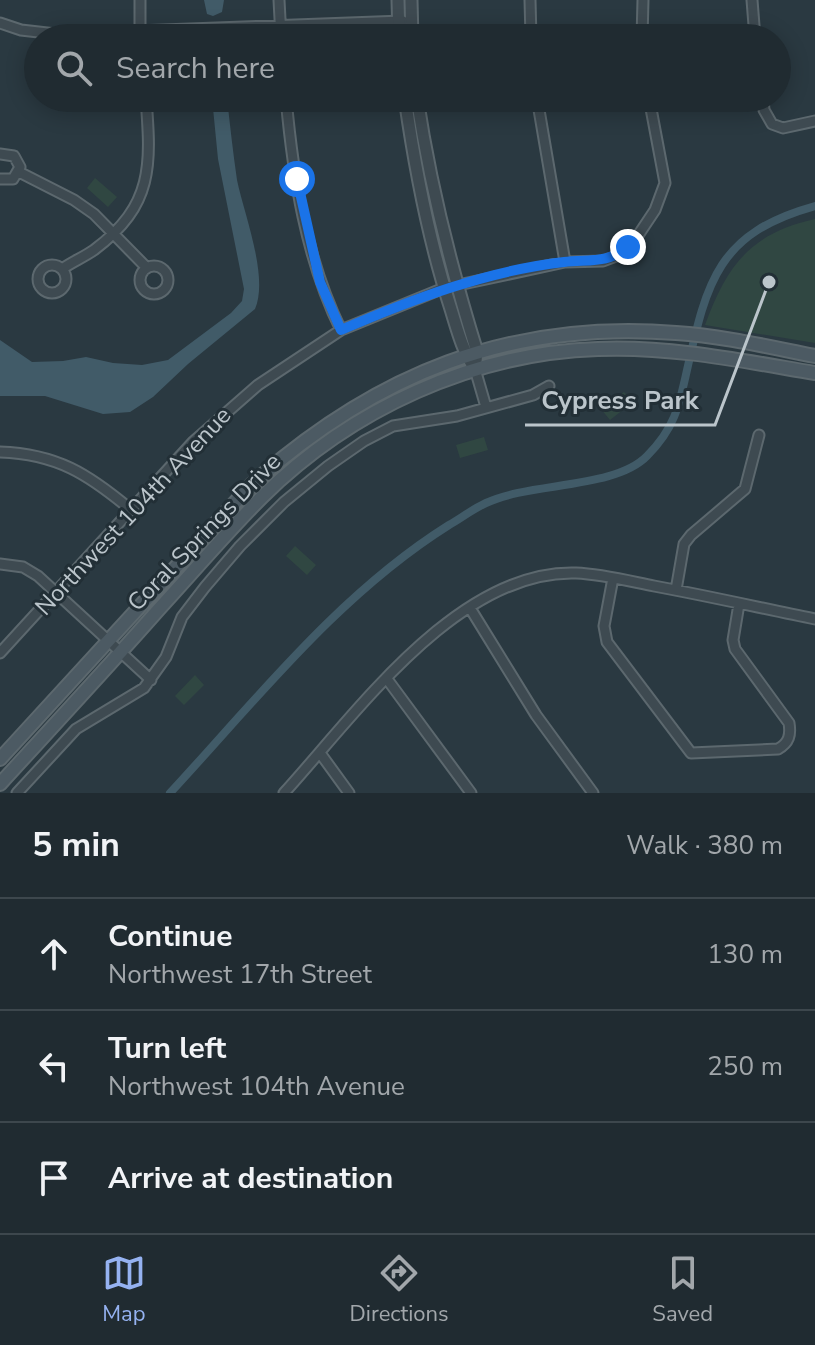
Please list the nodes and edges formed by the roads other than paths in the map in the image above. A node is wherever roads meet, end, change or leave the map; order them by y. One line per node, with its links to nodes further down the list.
1 (140, 0): 10 (street)
2 (279, 0): 11 (street)
3 (398, 0): 8 (street)
4 (411, 0): 8 (street)
5 (530, 0): 15 (street)
6 (643, 0): 16 (street)
7 (752, 0): 17 (street)
8 (404, 21): 12 (street); 13 (street); 14 (street)
9 (0, 23): 18 (street)
10 (140, 24)
11 (280, 24)
12 (330, 24)
13 (403, 24)
14 (405, 24)
15 (531, 24)
16 (642, 24)
17 (754, 24)
18 (24, 30)
19 (147, 112): 30 (street)
20 (288, 112): 36 (street)
21 (407, 112): 35 (street)
22 (419, 112): 34 (street)
23 (539, 112): 31 (street)
24 (652, 112): 31 (street, Northwest 104th Avenue)
25 (765, 112): 26 (street)
26 (815, 121)
27 (0, 154): 28 (street)
28 (19, 172): 29 (street); 30 (street)
29 (0, 179)
30 (113, 233): 32 (street); 33 (street)
31 (565, 262): 34 (street, Northwest 104th Avenue)
32 (147, 268)
33 (62, 269)
34 (457, 285): 35 (street, Northwest 104th Avenue); 37 (street)
35 (444, 288): 36 (street, Northwest 104th Avenue); 37 (street)
36 (341, 330): 45 (street, Northwest 104th Avenue)
37 (471, 353): 38 (main road, Coral Springs Drive); 39 (street); 53 (main road, Coral Springs Drive)
38 (815, 356)
39 (475, 369): 40 (main road, Coral Springs Drive); 42 (street); 54 (main road, Coral Springs Drive)
40 (815, 373)
41 (549, 386): 42 (street)
42 (486, 407): 57 (street)
43 (759, 435): 48 (street)
44 (0, 452): 45 (street)
45 (130, 509): 49 (street, Northwest 104th Avenue)
46 (0, 564): 49 (street)
47 (613, 578): 48 (street); 50 (street); 51 (street)
48 (676, 590): 50 (street)
49 (56, 592): 53 (street); 55 (street, Northwest 104th Avenue)
50 (739, 604): 52 (street)
51 (470, 608): 56 (street); 65 (street)
52 (815, 619)
53 (109, 640): 54 (street); 59 (main road, Coral Springs Drive)
54 (121, 652): 57 (street); 60 (main road, Coral Springs Drive)
55 (0, 653)
56 (387, 679): 58 (street); 64 (street)
57 (151, 680): 61 (street)
58 (320, 753): 62 (street); 63 (street)
59 (0, 759)
60 (0, 784)
61 (17, 793)
62 (284, 793)
63 (349, 793)
64 (471, 793)
65 (593, 793)

